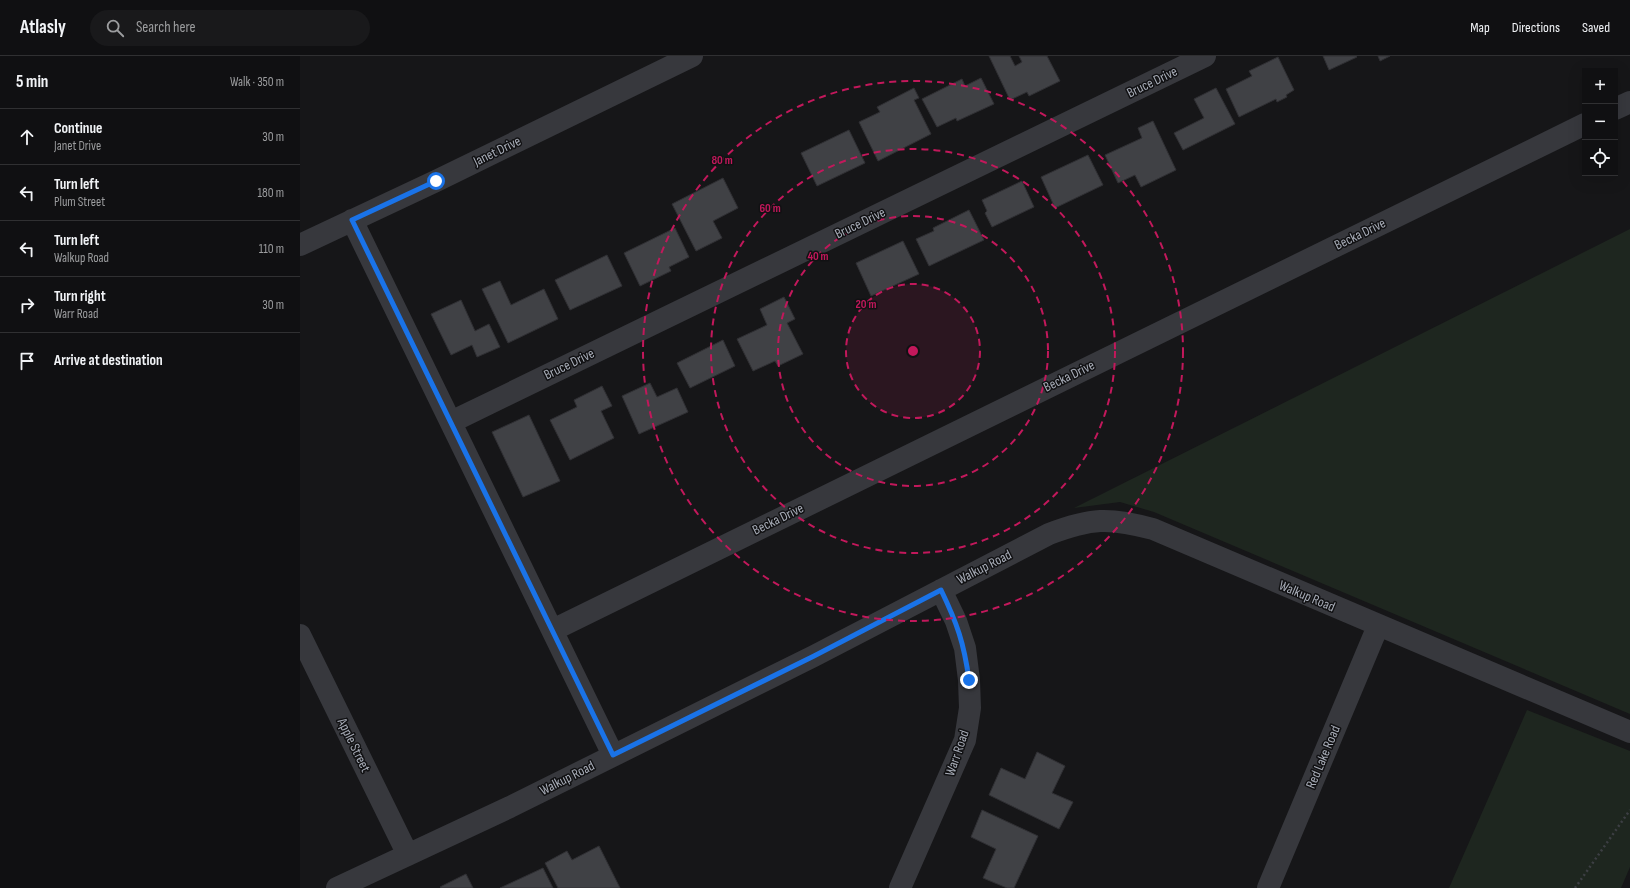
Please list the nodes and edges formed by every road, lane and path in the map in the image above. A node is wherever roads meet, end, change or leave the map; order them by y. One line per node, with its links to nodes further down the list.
1 (692, 56): 6 (street, Janet Drive)
2 (1205, 56): 8 (street, Bruce Drive)
3 (1630, 102): 4 (street)
4 (1618, 108)
5 (1582, 125): 11 (street, Becka Drive)
6 (352, 220): 7 (street, Janet Drive); 8 (street)
7 (300, 245)
8 (451, 422): 11 (street)
9 (941, 590): 10 (street, Walkup Road); 14 (street, Walkup Road); 18 (street, Warr Road)
10 (1378, 626): 13 (street, Walkup Road); 19 (street, Red Lake Road)
11 (553, 630): 14 (street)
12 (300, 635): 16 (street, Apple Street)
13 (1630, 732)
14 (613, 755): 16 (street, Walkup Road)
15 (1630, 810): 20 (path)
16 (408, 855): 17 (street, Walkup Road)
17 (337, 888)
18 (900, 888)
19 (1268, 888)
20 (1575, 888)

